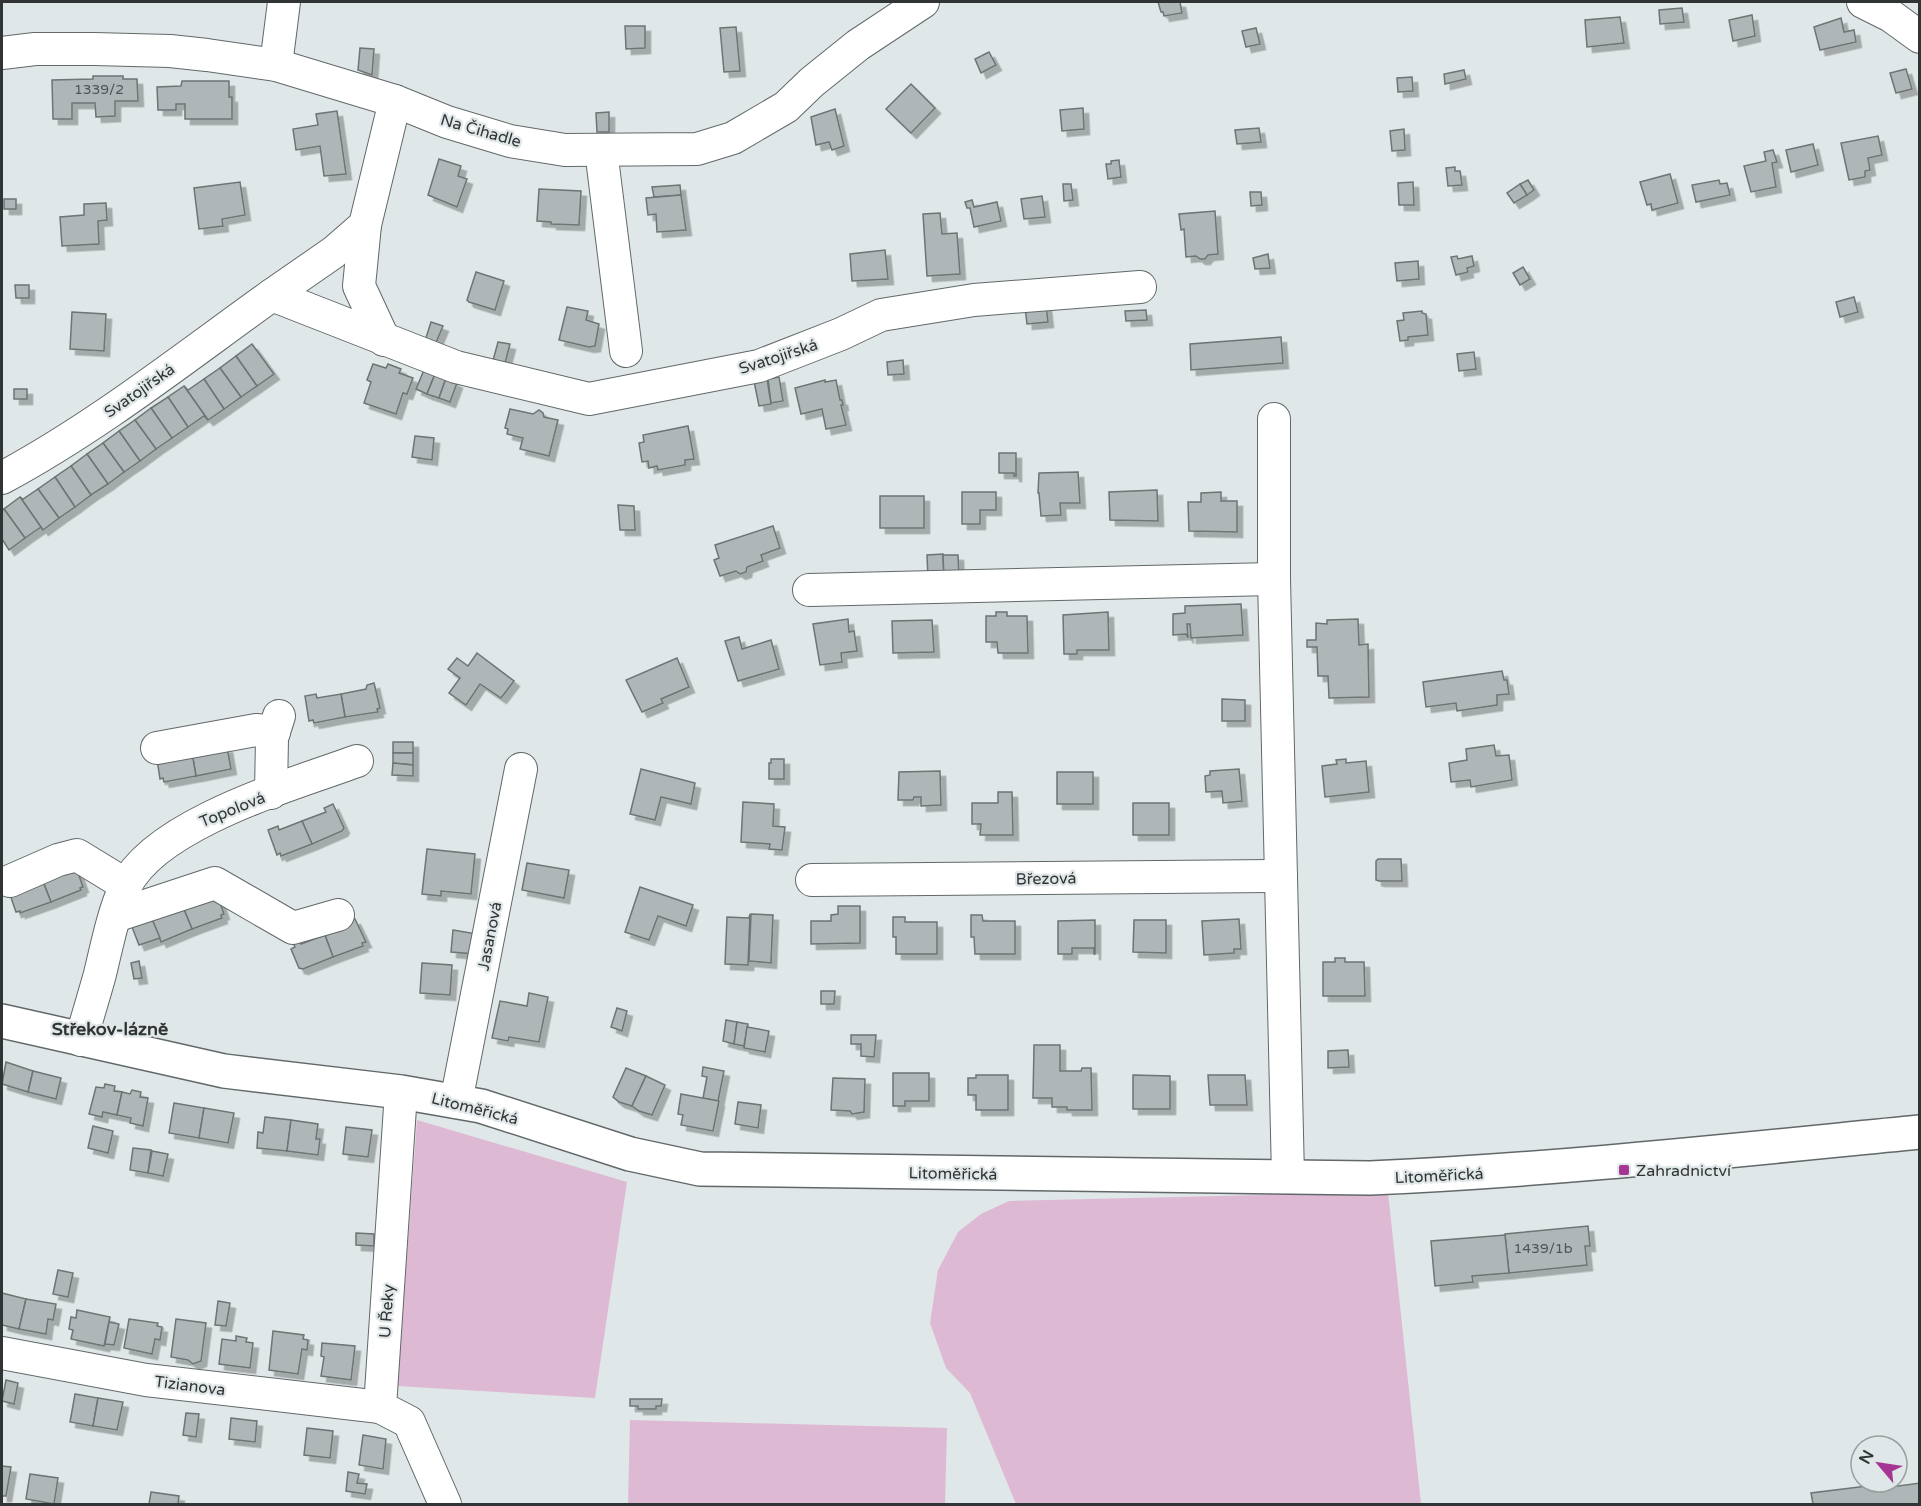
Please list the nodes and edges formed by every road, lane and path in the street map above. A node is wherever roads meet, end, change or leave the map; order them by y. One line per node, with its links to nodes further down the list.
1 (284, 2): 6 (street)
2 (923, 2): 8 (street, Na Čihadle)
3 (1863, 2): 4 (street)
4 (1920, 37)
5 (2, 52): 6 (street, Na Čihadle)
6 (276, 65): 7 (street, Na Čihadle)
7 (395, 101): 8 (street, Na Čihadle); 9 (street)
8 (601, 150): 13 (street)
9 (365, 225): 11 (street, Svatojiřská); 12 (street)
10 (1140, 287): 12 (street, Svatojiřská)
11 (272, 295): 12 (street, Svatojiřská); 15 (street, Svatojiřská)
12 (384, 340)
13 (626, 351)
14 (1274, 419): 16 (street)
15 (2, 478)
16 (1274, 579): 17 (street); 22 (street)
17 (809, 590)
18 (157, 748): 21 (street)
19 (357, 761): 21 (street, Topolová)
20 (521, 770): 31 (street, Jasanová)
21 (271, 793): 25 (street, Topolová)
22 (1281, 876): 23 (street, Březová); 33 (street)
23 (812, 880)
24 (10, 881): 25 (street)
25 (126, 885): 27 (street, Topolová)
26 (338, 915): 27 (street)
27 (115, 916): 29 (street, Topolová)
28 (2, 1021): 29 (main road, Litoměřická)
29 (81, 1040): 30 (main road, Litoměřická)
30 (401, 1092): 31 (main road, Litoměřická); 35 (street, U Řeky)
31 (456, 1102): 33 (main road, Litoměřická)
32 (1920, 1132): 33 (main road, Litoměřická)
33 (1288, 1176)
34 (2, 1353): 35 (street, Tizianova)
35 (380, 1407): 36 (street)
36 (445, 1504)

